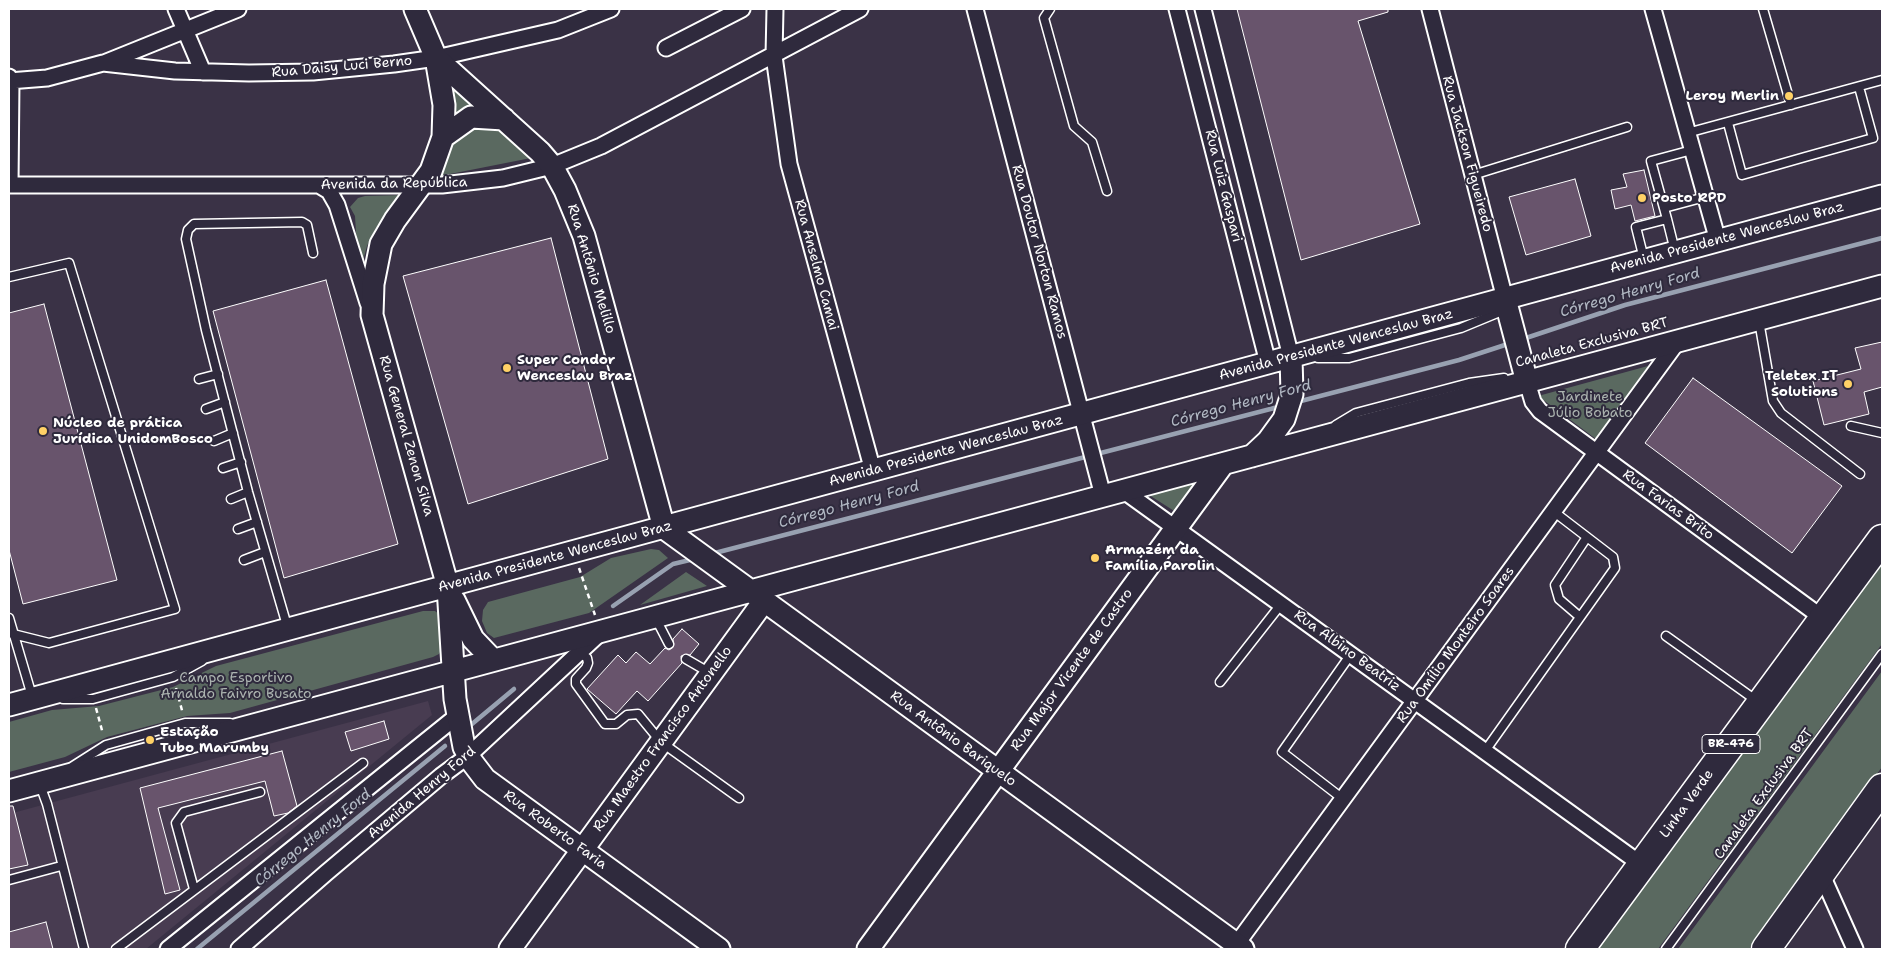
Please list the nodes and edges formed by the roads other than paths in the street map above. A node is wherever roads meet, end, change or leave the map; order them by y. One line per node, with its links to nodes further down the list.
1 (176, 9): 15 (street)
2 (238, 9): 15 (street)
3 (414, 9): 18 (main road)
4 (611, 9): 18 (street, Rua Daisy Luci Berno)
5 (742, 9): 16 (street)
6 (774, 9): 17 (street, Rua Anselmo Camai)
7 (860, 9): 17 (street, Avenida da República)
8 (975, 9): 61 (street, Rua Doutor Norton Ramos)
9 (1050, 9): 37 (lane)
10 (1177, 9): 55 (street, Rua Luiz Gaspari)
11 (1203, 9): 54 (street, Rua Luiz Gaspari)
12 (1430, 9): 32 (street, Rua Jackson Figueiredo)
13 (1653, 9): 28 (street)
14 (1763, 9): 24 (lane)
15 (185, 30): 19 (street); 20 (street)
16 (666, 48)
17 (774, 56): 31 (street, Avenida da República); 71 (street, Rua Anselmo Camai)
18 (436, 58): 20 (street, Rua Daisy Luci Berno); 25 (main road, Rua Antônio Melillo); 29 (main road)
19 (103, 63): 20 (street, Rua Daisy Luci Berno); 21 (street, Rua Daisy Luci Berno)
20 (203, 72)
21 (9, 80): 33 (street)
22 (1882, 80): 23 (lane)
23 (1858, 87): 24 (lane); 26 (lane)
24 (1791, 106): 26 (lane)
25 (504, 119): 29 (main road); 31 (main road, Rua Antônio Melillo)
26 (1728, 123): 28 (lane)
27 (1627, 127): 32 (lane)
28 (1687, 132): 30 (street)
29 (443, 137): 36 (main road)
30 (1692, 150): 39 (street); 41 (lane)
31 (552, 166): 36 (street, Avenida da República); 80 (main road, Rua Antônio Melillo)
32 (1473, 175): 50 (street, Rua Jackson Figueiredo)
33 (10, 185): 34 (street, Avenida da República)
34 (319, 186): 35 (street, Avenida da República); 40 (street, Rua General Zenon Silva)
35 (364, 186): 36 (street, Avenida da República); 40 (street)
36 (422, 186): 51 (main road)
37 (1107, 190)
38 (1882, 196): 43 (main road, Avenida Presidente Wenceslau Braz)
39 (1705, 197): 41 (lane); 43 (street)
40 (337, 205): 51 (street, Rua General Zenon Silva)
41 (1664, 208): 42 (lane)
42 (1667, 219): 44 (lane); 46 (lane)
43 (1718, 241): 44 (main road, Avenida Presidente Wenceslau Braz)
44 (1675, 252): 46 (main road, Avenida Presidente Wenceslau Braz)
45 (312, 253): 56 (lane)
46 (1644, 261): 50 (main road, Avenida Presidente Wenceslau Braz)
47 (9, 277): 95 (lane)
48 (1882, 277): 57 (lane, Canaleta Exclusiva BRT)
49 (1882, 286): 52 (main road)
50 (1510, 307): 54 (main road, Avenida Presidente Wenceslau Braz); 57 (main road)
51 (372, 315): 86 (main road, Rua General Zenon Silva)
52 (1759, 319): 53 (main road); 72 (lane)
53 (1678, 341): 57 (main road); 66 (street, Rua Omílio Monteiro Soares)
54 (1292, 362): 55 (main road, Avenida Presidente Wenceslau Braz); 67 (main road)
55 (1268, 363): 61 (main road, Avenida Presidente Wenceslau Braz)
56 (218, 374): 58 (lane); 59 (lane)
57 (1525, 374): 66 (street, Rua Farias Brito); 67 (main road)
58 (199, 379)
59 (225, 402): 60 (lane); 63 (lane)
60 (206, 409)
61 (1083, 421): 71 (main road, Avenida Presidente Wenceslau Braz); 75 (street, Rua Doutor Norton Ramos)
62 (1851, 426): 64 (lane)
63 (233, 432): 65 (lane); 68 (lane)
64 (1882, 434)
65 (214, 440)
66 (1596, 453): 77 (street, Rua Omílio Monteiro Soares); 92 (street, Rua Farias Brito)
67 (1252, 456): 69 (main road)
68 (241, 462): 70 (lane); 74 (lane)
69 (1223, 464): 73 (main road); 79 (main road, Rua Major Vicente de Castro)
70 (223, 468)
71 (873, 471): 80 (main road, Avenida Presidente Wenceslau Braz)
72 (1860, 474)
73 (1124, 490): 75 (main road); 79 (street, Rua Albino Beatriz)
74 (248, 492): 76 (lane); 78 (lane)
75 (1103, 496): 87 (main road)
76 (231, 498)
77 (1554, 511): 82 (lane); 107 (street, Rua Omílio Monteiro Soares)
78 (257, 522): 81 (lane); 84 (lane)
79 (1177, 527): 88 (street, Rua Albino Beatriz); 116 (main road, Rua Major Vicente de Castro)
80 (664, 528): 86 (main road, Avenida Presidente Wenceslau Braz); 87 (main road, Rua Antônio Bariquelo)
81 (238, 529)
82 (1587, 537): 90 (lane); 90 (lane)
83 (1882, 539): 92 (highway, Linha Verde / BR-476)
84 (265, 552): 85 (lane); 93 (lane)
85 (244, 560)
86 (448, 586): 93 (main road, Avenida Presidente Wenceslau Braz); 103 (main road); 104 (main road, Rua General Zenon Silva)
87 (757, 596): 89 (main road); 105 (main road, Rua Maestro Francisco Antonello); 116 (main road, Rua Antônio Bariquelo)
88 (1282, 603): 100 (street, Rua Albino Beatriz); 106 (lane)
89 (655, 617): 94 (main road); 98 (lane)
90 (1580, 617): 113 (lane)
91 (9, 618): 95 (lane)
92 (1824, 619): 109 (highway, Linha Verde / BR-476)
93 (288, 629): 97 (main road, Avenida Presidente Wenceslau Braz)
94 (601, 632): 99 (street, Avenida Henry Ford); 103 (main road)
95 (12, 634): 108 (lane)
96 (1666, 636): 109 (lane)
97 (234, 644): 108 (main road, Avenida Presidente Wenceslau Braz); 108 (lane)
98 (669, 644)
99 (579, 652): 112 (lane); 114 (street, Avenida Henry Ford)
100 (1351, 654): 107 (street, Rua Albino Beatriz); 122 (lane)
101 (1882, 654): 138 (lane, Canaleta Exclusiva BRT)
102 (686, 659): 105 (lane)
103 (493, 660): 104 (main road)
104 (453, 671): 110 (main road, Rua Roberto Faria); 111 (main road)
105 (711, 674): 112 (main road, Rua Maestro Francisco Antonello)
106 (1220, 682)
107 (1416, 700): 113 (street, Rua Albino Beatriz); 122 (street, Rua Omílio Monteiro Soares)
108 (22, 701)
109 (1761, 704): 124 (highway, Linha Verde / BR-476)
110 (457, 716): 114 (main road, Rua Roberto Faria); 132 (street)
111 (261, 723): 117 (main road); 117 (lane)
112 (661, 742): 121 (lane); 123 (main road, Rua Maestro Francisco Antonello)
113 (1485, 751): 124 (street, Rua Albino Beatriz)
114 (468, 756): 123 (main road, Rua Roberto Faria); 133 (street, Avenida Henry Ford)
115 (364, 763): 128 (lane)
116 (998, 772): 129 (main road, Rua Antônio Bariquelo); 136 (main road, Rua Major Vicente de Castro)
117 (44, 781): 119 (main road); 125 (lane)
118 (1882, 788): 126 (highway)
119 (9, 791)
120 (260, 792): 128 (lane)
121 (739, 798)
122 (1343, 799): 129 (street, Rua Omílio Monteiro Soares)
123 (582, 850): 134 (main road, Rua Maestro Francisco Antonello); 135 (main road, Rua Roberto Faria)
124 (1642, 865): 137 (highway, Linha Verde / BR-476)
125 (62, 866): 127 (lane); 130 (lane)
126 (1821, 874): 139 (highway); 140 (street)
127 (9, 880)
128 (194, 889): 131 (lane)
129 (1238, 948)
130 (84, 949)
131 (116, 949)
132 (168, 949)
133 (239, 949)
134 (510, 949)
135 (719, 949)
136 (868, 949)
137 (1580, 949)
138 (1666, 949)
139 (1766, 949)
140 (1855, 949)

